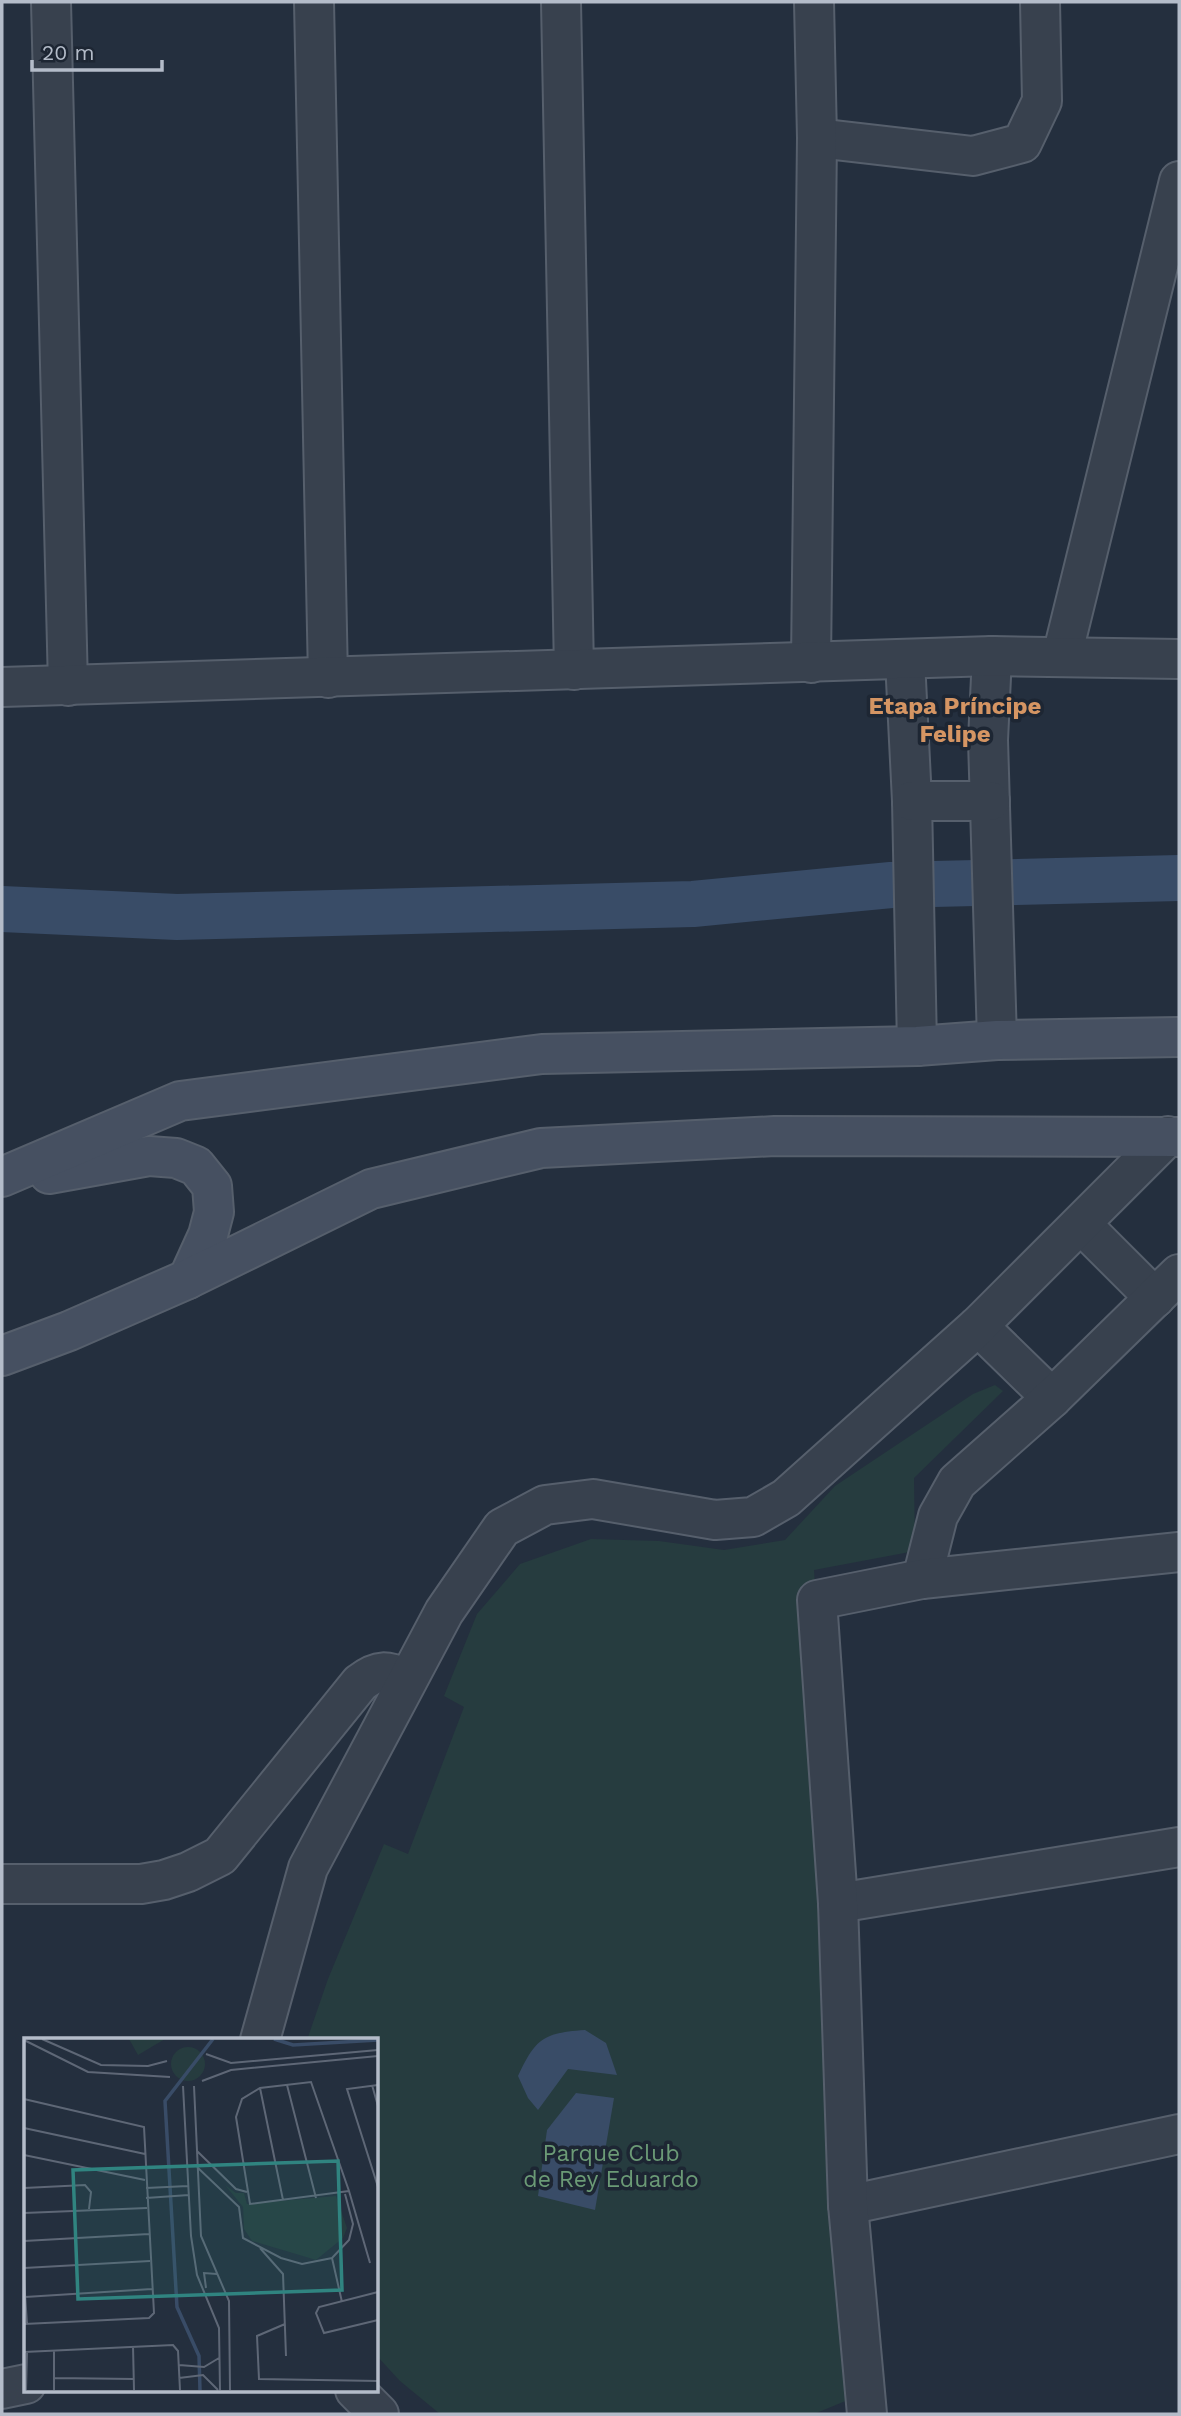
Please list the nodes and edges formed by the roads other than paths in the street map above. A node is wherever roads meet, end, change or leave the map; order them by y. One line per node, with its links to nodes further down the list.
1 (51, 2): 15 (street)
2 (314, 2): 14 (street)
3 (561, 2): 13 (street)
4 (814, 2): 6 (street)
5 (1040, 2): 6 (street)
6 (817, 138): 12 (street)
7 (1179, 181): 9 (street)
8 (992, 656): 9 (street); 11 (street); 18 (street)
9 (1062, 656): 10 (street)
10 (1179, 659)
11 (905, 660): 12 (street); 17 (street)
12 (811, 663): 13 (street)
13 (574, 670): 14 (street)
14 (328, 678): 15 (street)
15 (68, 686): 16 (street)
16 (2, 687)
17 (912, 801): 18 (street); 21 (street)
18 (990, 801): 20 (street)
19 (1179, 1037): 20 (street)
20 (997, 1040): 21 (street)
21 (917, 1046): 23 (street)
22 (1174, 1136): 25 (street); 26 (street)
23 (2, 1177)
24 (2, 1184): 26 (street)
25 (1080, 1224): 27 (street); 28 (street)
26 (188, 1279): 29 (street)
27 (1167, 1286): 32 (street)
28 (978, 1326): 32 (street); 35 (street)
29 (69, 1331): 30 (street); 31 (street)
30 (2, 1346)
31 (2, 1356)
32 (1052, 1398): 34 (street)
33 (1179, 1552): 34 (street)
34 (922, 1579): 38 (street)
35 (407, 1679): 37 (street); 39 (street)
36 (1179, 1847): 38 (street)
37 (2, 1884)
38 (838, 1903): 41 (street)
39 (261, 2038)
40 (1179, 2134): 41 (street)
41 (848, 2205): 46 (street)
42 (24, 2384): 43 (street)
43 (2, 2389)
44 (357, 2392): 45 (street)
45 (379, 2414)
46 (867, 2414)

